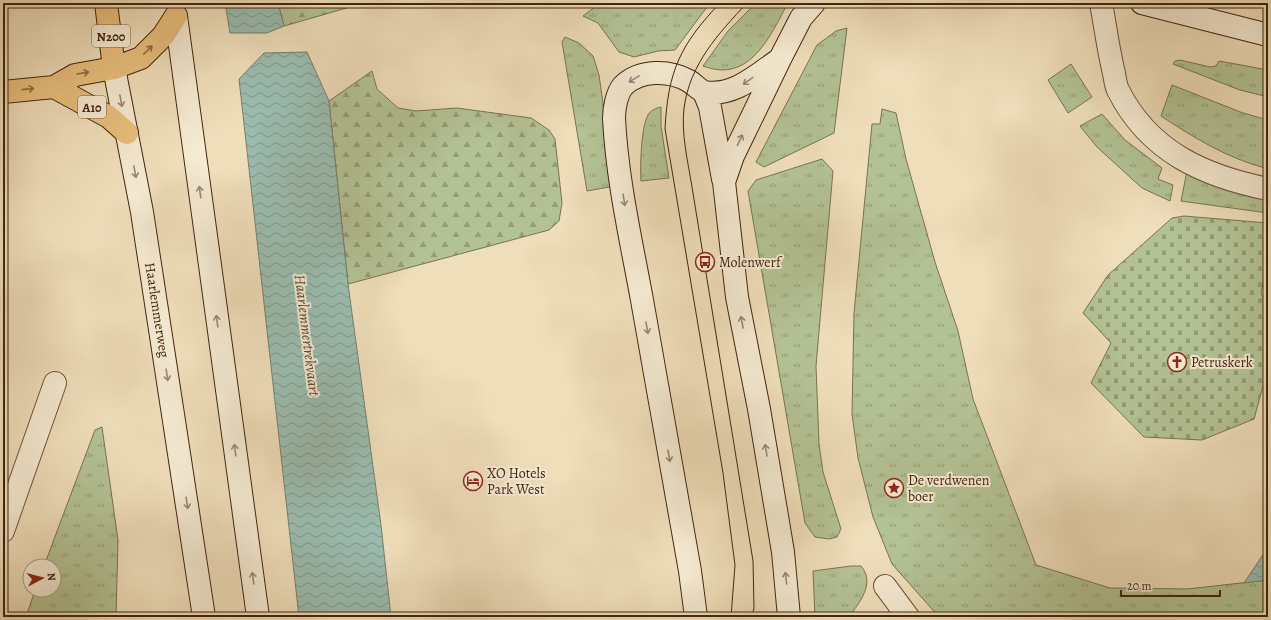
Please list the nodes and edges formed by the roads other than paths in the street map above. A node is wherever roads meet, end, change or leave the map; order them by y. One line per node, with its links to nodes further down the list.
1 (106, 3): 8 (main road, Haarlemmerweg / N200)
2 (814, 3): 7 (street)
3 (1101, 3): 14 (street)
4 (1142, 3): 6 (street)
5 (175, 10): 8 (main road, A10, one-way to 5); 19 (street, one-way to 5)
6 (1268, 35)
7 (780, 58): 11 (street, one-way to 11); 13 (street, one-way to 7)
8 (114, 68): 9 (main road, A10, one-way to 8); 12 (street, Haarlemmerweg / N200, one-way to 12)
9 (54, 87): 10 (main road, A10, one-way to 9); 12 (main road, A10)
10 (3, 92)
11 (704, 92): 13 (street); 20 (street, one-way to 20)
12 (127, 133): 18 (street, Haarlemmerweg, one-way to 18)
13 (724, 182): 21 (street, one-way to 13)
14 (1268, 189)
15 (55, 383): 16 (street)
16 (3, 531)
17 (886, 586): 22 (street)
18 (204, 617)
19 (258, 617)
20 (696, 617)
21 (789, 617)
22 (908, 617)

